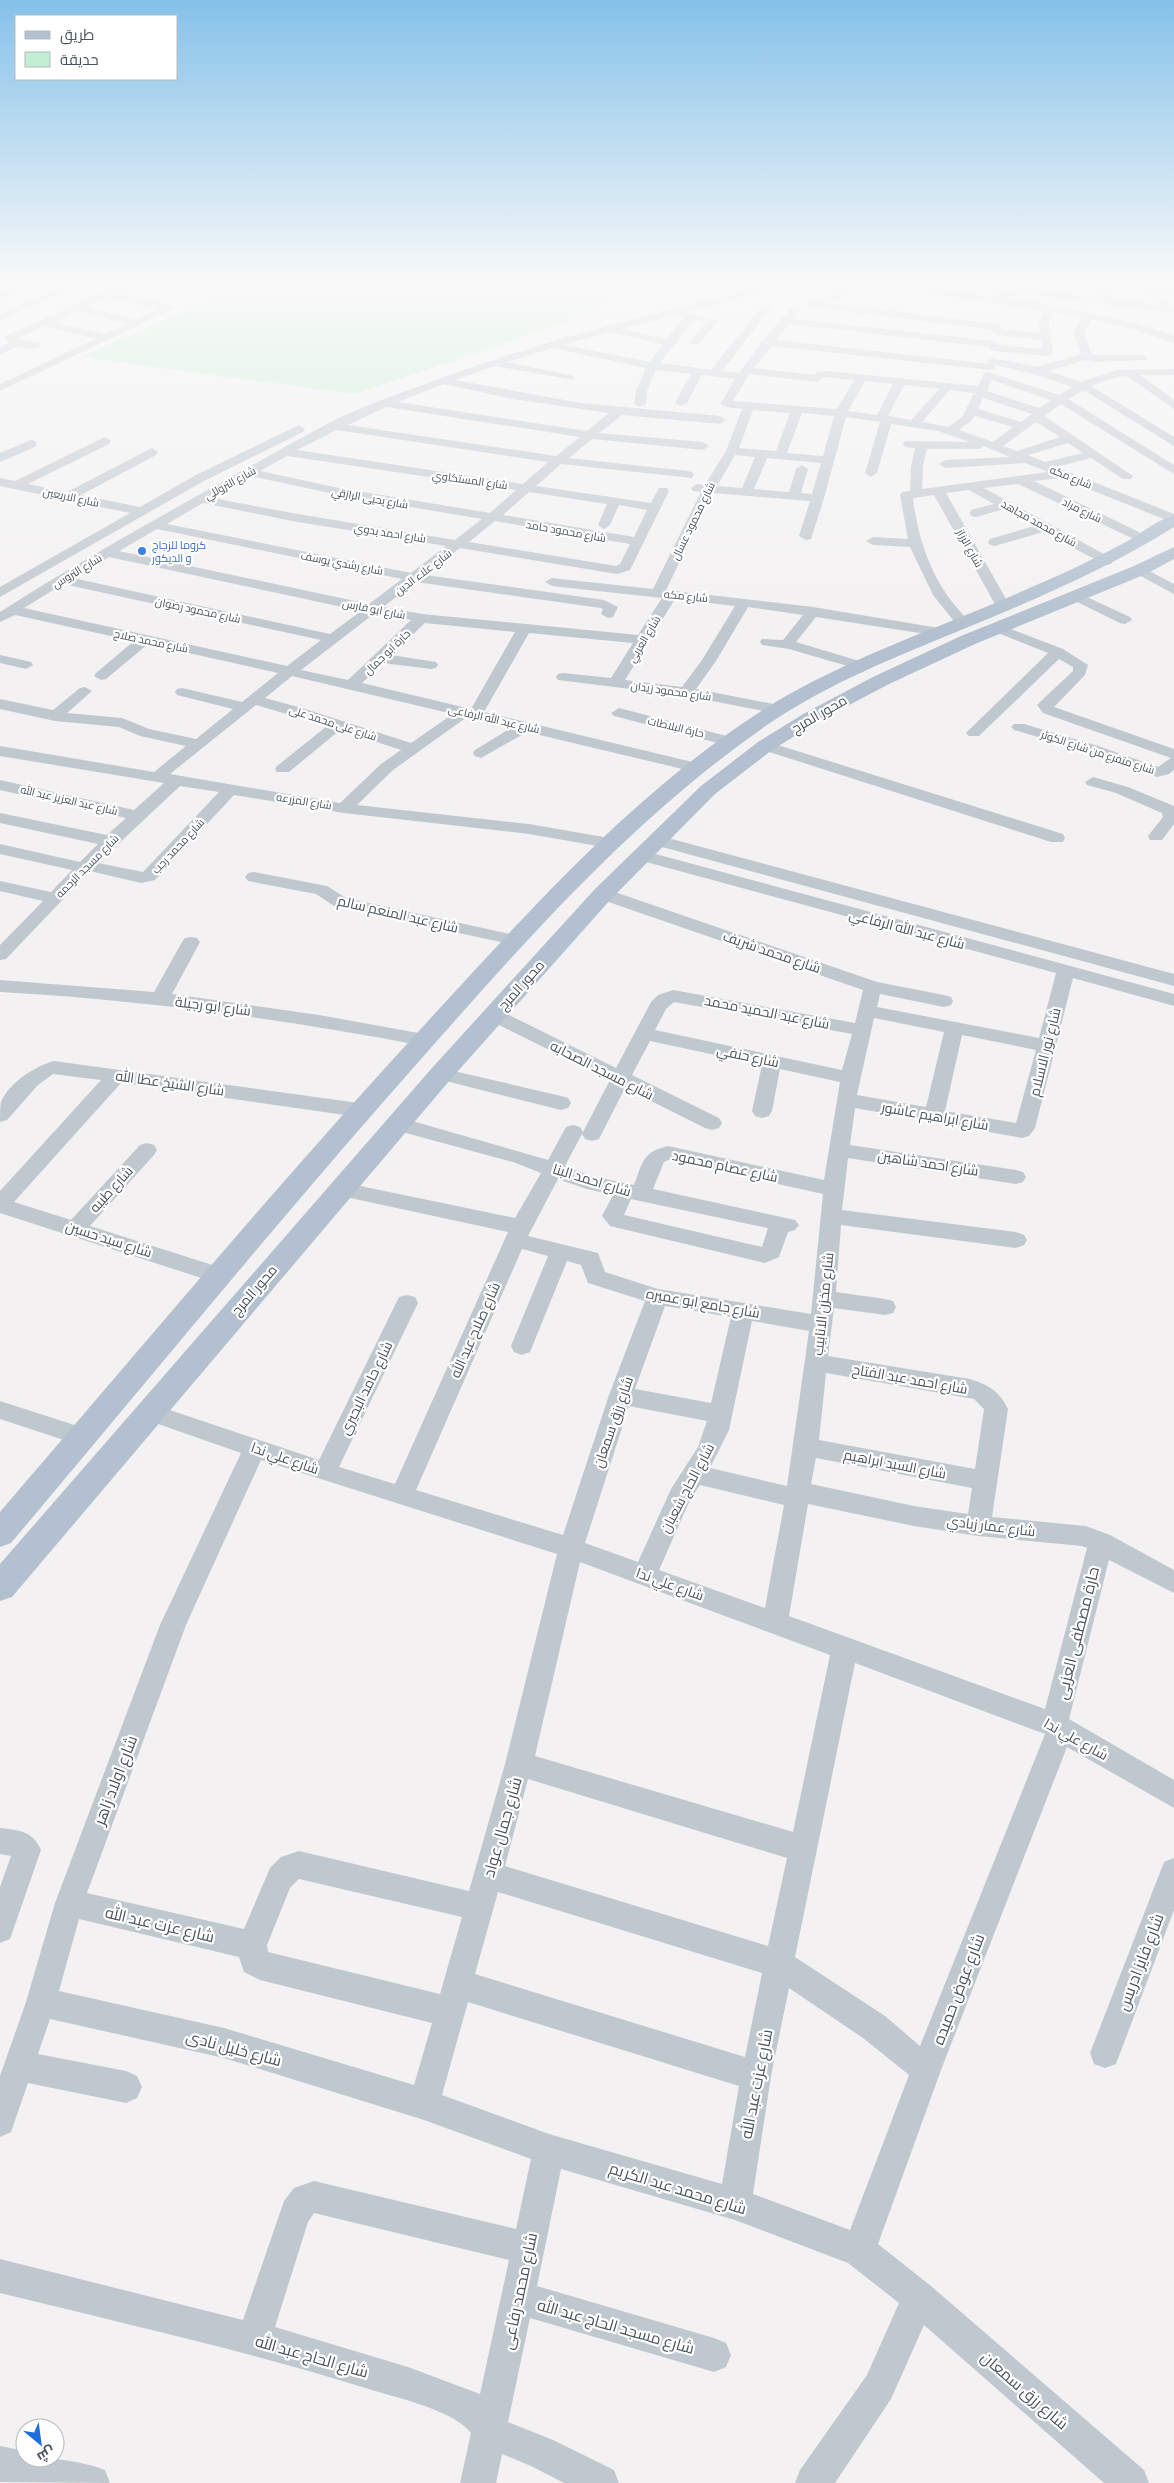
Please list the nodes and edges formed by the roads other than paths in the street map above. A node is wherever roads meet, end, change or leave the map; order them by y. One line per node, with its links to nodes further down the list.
1 (397, 399): 16 (street, شارع التروللي)
2 (535, 399): 21 (street)
3 (641, 399): 17 (street)
4 (683, 399): 15 (street)
5 (728, 399): 18 (street, شارع مكه)
6 (807, 399): 19 (street)
7 (848, 399): 22 (street)
8 (893, 399): 24 (street)
9 (935, 399): 26 (street)
10 (978, 399): 20 (street)
11 (999, 399): 23 (street)
12 (1059, 399): 14 (street)
13 (1107, 399): 36 (street)
14 (1062, 400): 23 (street); 56 (street)
15 (681, 402)
16 (384, 404): 28 (street, شارع التروللي); 32 (street)
17 (640, 404)
18 (759, 404): 19 (street, شارع مكه); 44 (street, شارع محمود عسال)
19 (800, 410): 22 (street, شارع مكه); 47 (street)
20 (971, 411): 29 (street); 31 (street)
21 (618, 412): 25 (street); 32 (street, شارع علاء الدين)
22 (840, 413): 24 (street, شارع مكه); 51 (street)
23 (1039, 415): 29 (street); 34 (street)
24 (884, 418): 26 (street, شارع مكه); 58 (street)
25 (720, 420)
26 (915, 422): 31 (street, شارع مكه)
27 (310, 424): 30 (street, شارع التروللي)
28 (333, 426): 33 (street, شارع التروللي); 50 (street)
29 (1023, 426): 40 (street)
30 (294, 431): 33 (street); 79 (street, شارع التروللي)
31 (951, 431): 40 (street, شارع مكه)
32 (590, 435): 41 (street); 50 (street, شارع علاء الدين)
33 (316, 436): 43 (street, شارع التروللي)
34 (1070, 438): 46 (street); 48 (street)
35 (105, 441): 64 (street)
36 (1174, 442)
37 (31, 444): 49 (street)
38 (908, 444): 39 (street)
39 (922, 445): 40 (street); 71 (street)
40 (992, 445): 48 (street, شارع مكه)
41 (703, 446)
42 (152, 452): 72 (street)
43 (284, 452): 57 (street, شارع التروللي); 66 (street, شارع المستكاوي)
44 (732, 452): 45 (street); 67 (street, شارع محمود عسال)
45 (762, 454): 47 (street); 70 (street)
46 (1092, 454): 53 (street); 55 (street)
47 (780, 456): 51 (street)
48 (1021, 457): 52 (street); 53 (street, شارع مكه)
49 (0, 458)
50 (558, 460): 66 (street, شارع علاء الدين); 67 (street)
51 (827, 460): 74 (street)
52 (945, 464)
53 (1044, 466): 59 (street, شارع مكه)
54 (802, 469): 73 (street)
55 (1115, 469): 60 (street); 62 (street)
56 (1174, 470)
57 (248, 472): 75 (street, شارع التروللي); 81 (street, شارع يحيى الرازقي)
58 (871, 473)
59 (1062, 474): 61 (street); 62 (street, شارع مكه)
60 (1127, 476)
61 (1021, 480): 65 (street); 87 (street, شارع مراد)
62 (1078, 480): 82 (street, شارع مكه)
63 (0, 482): 64 (street, شارع الاربعين)
64 (17, 485): 72 (street, شارع الاربعين)
65 (971, 486): 68 (street); 77 (street, شارع محمد مجاهد)
66 (526, 488): 76 (street, شارع المستكاوي); 81 (street, شارع علاء الدين)
67 (709, 489): 70 (street); 102 (street, شارع محمود عسال)
68 (938, 490): 71 (street); 109 (street, شارع الرزاز)
69 (663, 491): 78 (street)
70 (747, 492): 73 (street)
71 (916, 493): 91 (street)
72 (69, 496): 79 (street, شارع الاربعين)
73 (794, 496): 74 (street)
74 (818, 498): 86 (street)
75 (201, 499): 83 (street, شارع التروللي); 92 (street, شارع احمد بدوي)
76 (614, 501): 78 (street, شارع المستكاوي); 84 (street)
77 (1006, 505): 80 (street); 85 (street, شارع محمد مجاهد)
78 (655, 507): 88 (street)
79 (142, 511): 101 (street, شارع التروس)
80 (976, 513)
81 (493, 518): 88 (street, شارع محمود حامد); 92 (street, شارع علاء الدين)
82 (1174, 519): 87 (main road, محور المرج)
83 (155, 525): 94 (street, شارع التروس); 97 (street, شارع رشدي يوسف)
84 (604, 525)
85 (1045, 527): 90 (street); 95 (street, شارع محمد مجاهد)
86 (806, 536)
87 (1144, 540): 95 (main road, محور المرج)
88 (638, 541): 92 (street, شارع احمد بدوي)
89 (873, 541): 91 (street)
90 (995, 542)
91 (916, 543): 112 (street)
92 (458, 545): 97 (street, شارع علاء الدين)
93 (1174, 552): 96 (main road, محور المرج)
94 (108, 553): 98 (street, شارع التروس); 105 (street, شارع ابو فارس)
95 (1106, 561): 109 (main road, محور المرج)
96 (1140, 570): 100 (street); 103 (main road, محور المرج)
97 (415, 578): 105 (street, شارع علاء الدين); 108 (street, شارع رشدي يوسف)
98 (62, 580): 107 (street, شارع التروس); 115 (street, شارع محمود رضوان)
99 (552, 582): 102 (street, شارع مكه)
100 (1174, 590)
101 (0, 593)
102 (665, 593): 104 (street, شارع مكه); 117 (street, شارع العربي)
103 (1076, 596): 109 (main road, محور المرج); 111 (street)
104 (744, 602): 106 (street, شارع مكه); 133 (street)
105 (373, 610): 110 (street, شارع ابو فارس); 115 (street, شارع علاء الدين)
106 (813, 611): 114 (street, شارع مكه); 119 (street)
107 (6, 614): 116 (street, شارع محمد صلاح)
108 (608, 614)
109 (1001, 617): 112 (main road, محور المرج); 120 (street); 146 (main road, محور المرج)
110 (422, 618): 113 (street, شارع ابو فارس); 121 (street, حارة ابو جمال)
111 (1125, 620)
112 (962, 622): 114 (main road, محور المرج)
113 (524, 628): 117 (street, شارع ابو فارس); 137 (street)
114 (939, 632): 125 (main road, محور المرج)
115 (334, 639): 126 (street, شارع علاء الدين)
116 (144, 640): 126 (street, شارع محمد صلاح); 127 (street)
117 (644, 640): 129 (street, شارع العربي)
118 (766, 642): 119 (street)
119 (789, 645): 125 (street)
120 (1058, 652): 140 (street); 150 (street)
121 (382, 658): 124 (street); 130 (street, حارة ابو جمال)
122 (0, 659): 123 (street)
123 (26, 665)
124 (432, 665)
125 (861, 666): 136 (main road, محور المرج)
126 (290, 671): 130 (street, شارع عبد الله الرفاعى); 135 (street, شارع علاء الدين)
127 (102, 676)
128 (563, 677): 129 (street, شارع محمود زيدان)
129 (616, 683): 133 (street, شارع محمود زيدان)
130 (351, 686): 137 (street, شارع عبد الله الرفاعى)
131 (86, 691): 139 (street)
132 (182, 692): 135 (street, شارع على محمد على)
133 (686, 692): 136 (street, شارع محمود زيدان)
134 (0, 704): 139 (street)
135 (250, 704): 141 (street, شارع على محمد على); 145 (street, شارع علاء الدين)
136 (779, 708): 144 (main road, محور المرج)
137 (470, 713): 142 (street, شارع عبد الله الرفاعى); 147 (street)
138 (618, 713): 144 (street, حارة البلاطات)
139 (55, 716): 145 (street)
140 (987, 719): 143 (street); 151 (street, شارع متفرع من شارع الكوثر)
141 (338, 724): 147 (street, شارع على محمد على); 153 (street)
142 (525, 726): 149 (street); 152 (street, شارع عبد الله الرفاعى)
143 (974, 733)
144 (732, 742): 152 (main road, محور المرج)
145 (199, 744): 154 (street, شارع علاء الدين)
146 (765, 746): 164 (street); 169 (main road, محور المرج)
147 (412, 748): 160 (street)
148 (0, 751): 154 (street, شارع المزرعه)
149 (480, 753)
150 (1174, 754)
151 (1174, 762)
152 (699, 768): 167 (main road, محور المرج)
153 (283, 769)
154 (157, 778): 155 (street, شارع المزرعه)
155 (176, 781): 158 (street, شارع المزرعه); 161 (street, شارع مسجد الرحمه)
156 (1092, 782): 165 (street)
157 (0, 786): 159 (street, شارع عبد العزيز عبد الله)
158 (230, 790): 160 (street, شارع المزرعه); 170 (street, شارع محمد رجب)
159 (60, 797): 161 (street, شارع عبد العزيز عبد الله); 163 (street)
160 (344, 808): 167 (street, شارع المزرعه)
161 (138, 816): 166 (street, شارع مسجد الرحمه)
162 (0, 818): 163 (street)
163 (30, 824): 166 (street)
164 (1057, 838)
165 (1174, 840)
166 (110, 841): 170 (street, شارع مسجد الرحمه)
167 (609, 843): 179 (main road, محور المرج)
168 (0, 848): 170 (street)
169 (649, 848): 171 (street, شارع عبد الله الرفاعي); 174 (street, شارع عبد الله الرفاعي); 175 (main road, محور المرج)
170 (85, 866): 176 (street, شارع مسجد الرحمه)
171 (767, 870): 174 (street); 183 (street, شارع عبد الله الرفاعي)
172 (254, 877): 179 (street, شارع عبد المنعم سالم)
173 (0, 886): 176 (street)
174 (755, 888): 182 (street, شارع عبد الله الرفاعي)
175 (603, 894): 185 (street, شارع محمد شريف); 190 (main road, محور المرج)
176 (55, 898): 178 (street, شارع مسجد الرحمه)
177 (0, 931): 178 (street)
178 (20, 934): 181 (street, شارع مسجد الرحمه)
179 (515, 940): 194 (main road, محور المرج)
180 (191, 942): 187 (street)
181 (0, 955)
182 (1065, 972): 188 (street, شارع عبد الله الرفاعي); 195 (street, شارع نور الاسلام)
183 (1174, 980)
184 (0, 986): 187 (street, شارع ابو رجيلة)
185 (873, 987): 189 (street, شارع محمد شريف); 191 (street, شارع مخزن الانابيب)
186 (673, 996): 191 (street, شارع عبد الحميد محمد); 193 (street, شارع صلاح عبد الله)
187 (160, 999): 194 (street, شارع ابو رجيلة)
188 (1174, 1000)
189 (944, 1001)
190 (494, 1015): 197 (main road, محور المرج); 200 (street, شارع مسجد الصحابه)
191 (864, 1021): 192 (street, شارع عبد الحميد محمد); 199 (street, شارع مخزن الانابيب)
192 (954, 1028): 195 (street, شارع عبد الحميد محمد); 206 (street)
193 (646, 1034): 196 (street, شارع حنفي); 200 (street, شارع صلاح عبد الله)
194 (424, 1040): 203 (main road, محور المرج)
195 (1046, 1046): 209 (street, شارع نور الاسلام)
196 (772, 1061): 199 (street, شارع حنفي); 204 (street)
197 (441, 1074): 202 (street); 208 (main road, محور المرج)
198 (116, 1076): 203 (street, شارع الشيخ عطا الله); 205 (street, شارع الشيخ عطا الله); 217 (street)
199 (850, 1078): 201 (street, شارع مخزن الانابيب)
200 (620, 1080): 207 (street, شارع مسجد الصحابه); 212 (street, شارع صلاح عبد الله)
201 (848, 1100): 206 (street, شارع ابراهيم عاشور); 211 (street, شارع مخزن الانابيب)
202 (561, 1103)
203 (359, 1110): 224 (main road, محور المرج)
204 (762, 1110)
205 (0, 1115)
206 (934, 1116): 209 (street, شارع ابراهيم عاشور)
207 (712, 1123)
208 (398, 1124): 212 (street, شارع احمد البنا); 214 (main road, محور المرج)
209 (1022, 1131)
210 (147, 1150): 220 (street, شارع طيبه)
211 (839, 1150): 213 (street, شارع احمد شاهين); 215 (street, شارع مخزن الانابيب)
212 (552, 1168): 216 (street, شارع احمد البنا); 221 (street, شارع صلاح عبد الله)
213 (1016, 1177)
214 (341, 1189): 221 (street, شارع جامع ابو عميره); 235 (main road, محور المرج)
215 (834, 1189): 216 (street, شارع عصام محمود); 218 (street, شارع مخزن الانابيب)
216 (632, 1193): 219 (street, شارع احمد البنا); 219 (street, شارع عصام محمود)
217 (0, 1204): 220 (street, شارع سيد حسين)
218 (831, 1216): 222 (street); 226 (street, شارع مخزن الانابيب)
219 (784, 1224)
220 (76, 1228): 224 (street, شارع سيد حسين)
221 (518, 1234): 223 (street, شارع جامع ابو عميره); 243 (street, شارع صلاح عبد الله)
222 (1016, 1240)
223 (560, 1252): 225 (street, شارع جامع ابو عميره); 231 (street)
224 (217, 1275): 237 (main road, محور المرج)
225 (657, 1297): 229 (street, شارع جامع ابو عميره); 233 (street, شارع رزق سمعان)
226 (824, 1299): 228 (street); 230 (street, شارع مخزن الانابيب)
227 (407, 1303): 240 (street, شارع حامد البحيري)
228 (885, 1307)
229 (743, 1311): 230 (street, شارع جامع ابو عميره); 236 (street, شارع الحاج شعبان)
230 (820, 1324): 232 (street, شارع مخزن الانابيب)
231 (522, 1346)
232 (817, 1363): 238 (street, شارع مخزن الانابيب); 242 (street, شارع احمد عبد الفتاح)
233 (620, 1396): 236 (street); 248 (street, شارع رزق سمعان)
234 (0, 1410): 237 (street)
235 (150, 1412): 239 (street, شارع علي ندا); 251 (main road, محور المرج)
236 (720, 1414): 241 (street, شارع الحاج شعبان)
237 (82, 1437): 246 (main road, محور المرج)
238 (806, 1447): 242 (street, شارع السيد ابراهيم); 244 (street, شارع مخزن الانابيب)
239 (255, 1448): 240 (street, شارع علي ندا); 261 (street, شارع اولاد زاهر)
240 (325, 1472): 243 (street, شارع علي ندا)
241 (694, 1474): 244 (street, شارع عمار زبادي); 249 (street, شارع الحاج شعبان)
242 (984, 1481): 245 (street, شارع احمد عبد الفتاح)
243 (402, 1494): 248 (street, شارع علي ندا)
244 (799, 1495): 245 (street, شارع عمار زبادي); 252 (street, شارع مخزن الانابيب)
245 (978, 1526): 247 (street, شارع عمار زبادي)
246 (0, 1534)
247 (1100, 1542): 250 (street, شارع عمار زبادي); 254 (street, حارة مصطفى العزبى)
248 (571, 1548): 249 (street, شارع علي ندا); 255 (street, شارع جمال عواد)
249 (644, 1576): 252 (street, شارع علي ندا)
250 (1174, 1582)
251 (0, 1587)
252 (775, 1622): 253 (street, شارع علي ندا)
253 (845, 1648): 254 (street, شارع علي ندا); 258 (street, شارع عزت عبد الله)
254 (1057, 1727): 256 (street, شارع علي ندا); 270 (street, شارع عوض حميده)
255 (520, 1764): 258 (street); 260 (street, شارع جمال عواد)
256 (1174, 1795)
257 (13, 1844): 263 (street)
258 (803, 1849): 265 (street, شارع عزت عبد الله)
259 (1174, 1872): 268 (street, شارع فايز ادريس)
260 (488, 1875): 262 (street, شارع جمال عواد); 265 (street)
261 (69, 1903): 264 (street, شارع عزت عبد الله); 267 (street, شارع اولاد زاهر)
262 (480, 1907): 264 (street); 266 (street, شارع جمال عواد)
263 (0, 1929)
264 (252, 1945): 266 (street)
265 (780, 1964): 270 (street); 271 (street, شارع عزت عبد الله)
266 (454, 1998): 271 (street); 273 (street, شارع جمال عواد)
267 (41, 2002): 269 (street, شارع اولاد زاهر); 273 (street, شارع خليل نادى)
268 (1105, 2052)
269 (19, 2066): 272 (street); 274 (street, شارع اولاد زاهر)
270 (926, 2070): 278 (street, شارع عوض حميده)
271 (756, 2076): 276 (street, شارع عزت عبد الله)
272 (126, 2086)
273 (424, 2104): 275 (street, شارع محمد عبد الكريم)
274 (0, 2121)
275 (549, 2150): 276 (street, شارع محمد عبد الكريم); 277 (street, شارع محمد رفاعى)
276 (735, 2204): 278 (street, شارع محمد عبد الكريم)
277 (528, 2248): 280 (street, شارع محمد رفاعى); 282 (street)
278 (859, 2250): 281 (street, شارع محمد عبد الكريم)
279 (0, 2276): 282 (street, شارع الحاج عبد الله)
280 (517, 2297): 283 (street, شارع مسجد الحاج عبد الله); 284 (street, شارع محمد رفاعى)
281 (919, 2298): 289 (street); 290 (street, شارع رزق سمعان)
282 (254, 2339): 284 (street, شارع الحاج عبد الله)
283 (714, 2355)
284 (489, 2432): 287 (street, شارع محمد رفاعى); 288 (street)
285 (0, 2464): 286 (street)
286 (92, 2483)
287 (478, 2483)
288 (601, 2483)
289 (813, 2483)
290 (1132, 2483)

